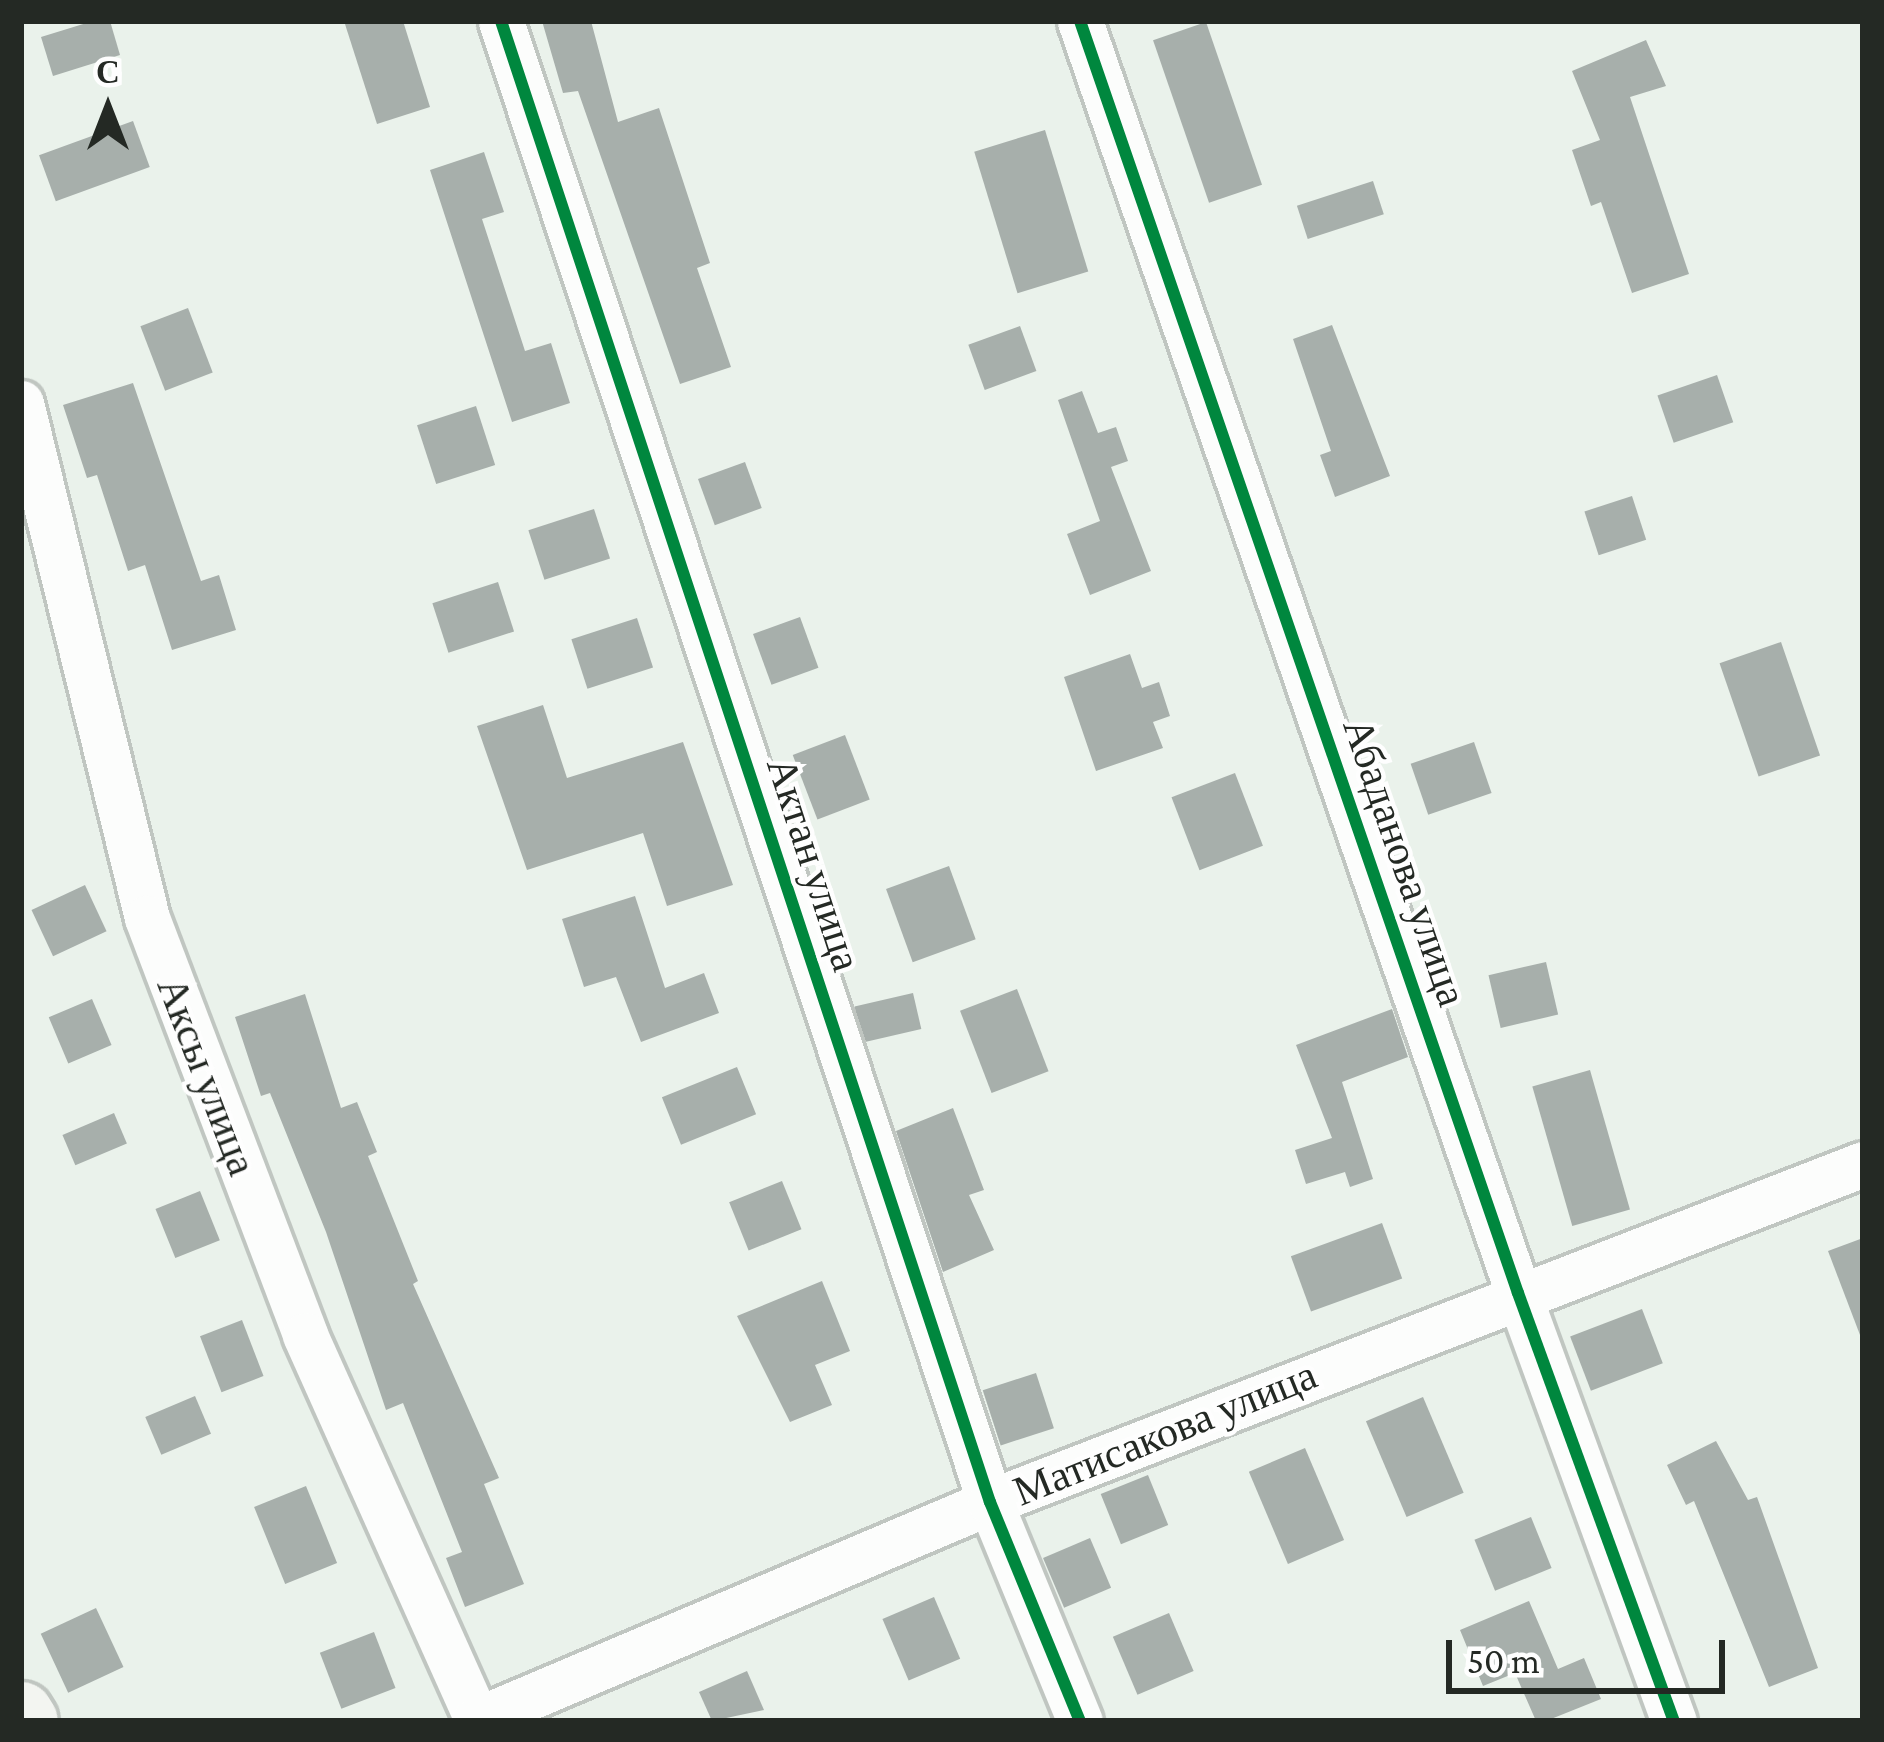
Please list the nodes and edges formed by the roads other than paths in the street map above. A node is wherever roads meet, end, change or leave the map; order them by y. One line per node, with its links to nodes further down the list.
1 (501, 21): 6 (street, Актан улица)
2 (1080, 21): 5 (street, Абаданова улица)
3 (21, 403): 8 (street, Аксы улица)
4 (1863, 1165): 5 (street, Матисакова улица)
5 (1518, 1293): 6 (street, Матисакова улица); 11 (street, Абаданова улица)
6 (990, 1502): 8 (street, Матисакова улица); 10 (street, Актан улица)
7 (21, 1713): 9 (street)
8 (476, 1720)
9 (26, 1721)
10 (1080, 1721)
11 (1674, 1721)

